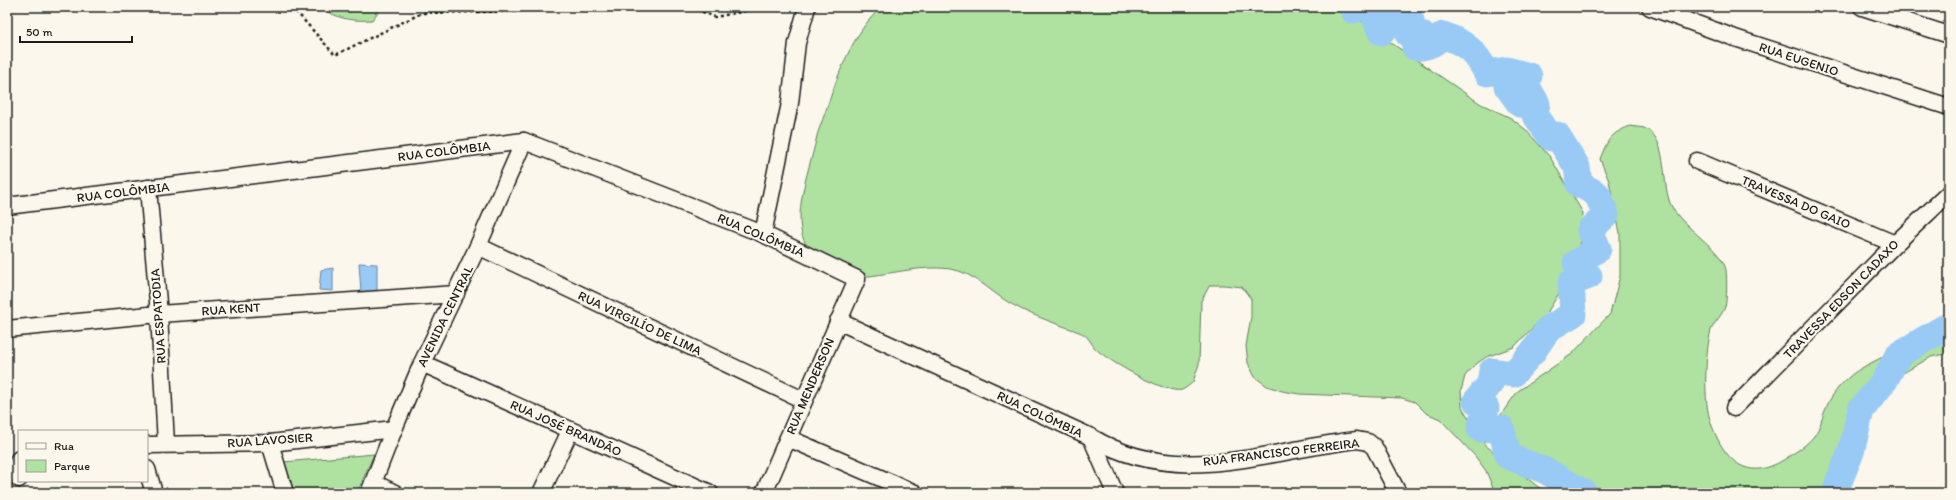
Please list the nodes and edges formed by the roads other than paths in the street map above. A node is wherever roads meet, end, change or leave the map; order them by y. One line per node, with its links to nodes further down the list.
1 (807, 7): 11 (street)
2 (1650, 7): 5 (street, RUA EUGENIO)
3 (1862, 7): 4 (street)
4 (1948, 34)
5 (1949, 107)
6 (524, 141): 8 (street, RUA COLÔMBIA); 11 (street, RUA COLÔMBIA); 13 (street, AVENIDA CENTRAL)
7 (1698, 160): 12 (street, TRAVESSA DO GAIO)
8 (148, 188): 10 (street, RUA COLÔMBIA); 16 (street, RUA ESPATODIA)
9 (1949, 193): 12 (street, TRAVESSA EDSON CADAXO)
10 (7, 206)
11 (763, 234): 14 (street, RUA COLÔMBIA)
12 (1895, 244): 21 (street, TRAVESSA EDSON CADAXO)
13 (478, 246): 15 (street, AVENIDA CENTRAL); 20 (street, RUA VIRGILÍO DE LIMA)
14 (857, 279): 17 (street, RUA MENDERSON)
15 (456, 294): 16 (street, RUA KENT); 19 (street, AVENIDA CENTRAL)
16 (159, 314): 18 (street, RUA KENT); 27 (street, RUA ESPATODIA)
17 (838, 321): 20 (street, RUA MENDERSON); 24 (street, RUA COLÔMBIA)
18 (7, 329)
19 (422, 363): 22 (street, AVENIDA CENTRAL); 23 (street, RUA JOSÉ BRANDÃO)
20 (803, 400): 25 (street, RUA MENDERSON)
21 (1734, 408)
22 (394, 429): 26 (street, RUA LAVOSIER); 33 (street, AVENIDA CENTRAL)
23 (570, 430): 38 (street); 39 (street, RUA JOSÉ BRANDÃO)
24 (1090, 437): 42 (street); 43 (street, RUA FRANCISCO FERREIRA)
25 (788, 438): 40 (street, RUA MENDERSON); 41 (street)
26 (270, 443): 27 (street, RUA LAVOSIER); 36 (street)
27 (166, 444): 28 (street, RUA LAVOSIER)
28 (148, 445)
29 (18, 462): 31 (street)
30 (148, 472): 35 (street)
31 (18, 476)
32 (20, 482): 34 (street)
33 (372, 488): 37 (street)
34 (23, 493)
35 (154, 493)
36 (285, 493)
37 (395, 493)
38 (541, 493)
39 (710, 493)
40 (764, 493)
41 (915, 493)
42 (1115, 493)
43 (1398, 493)

